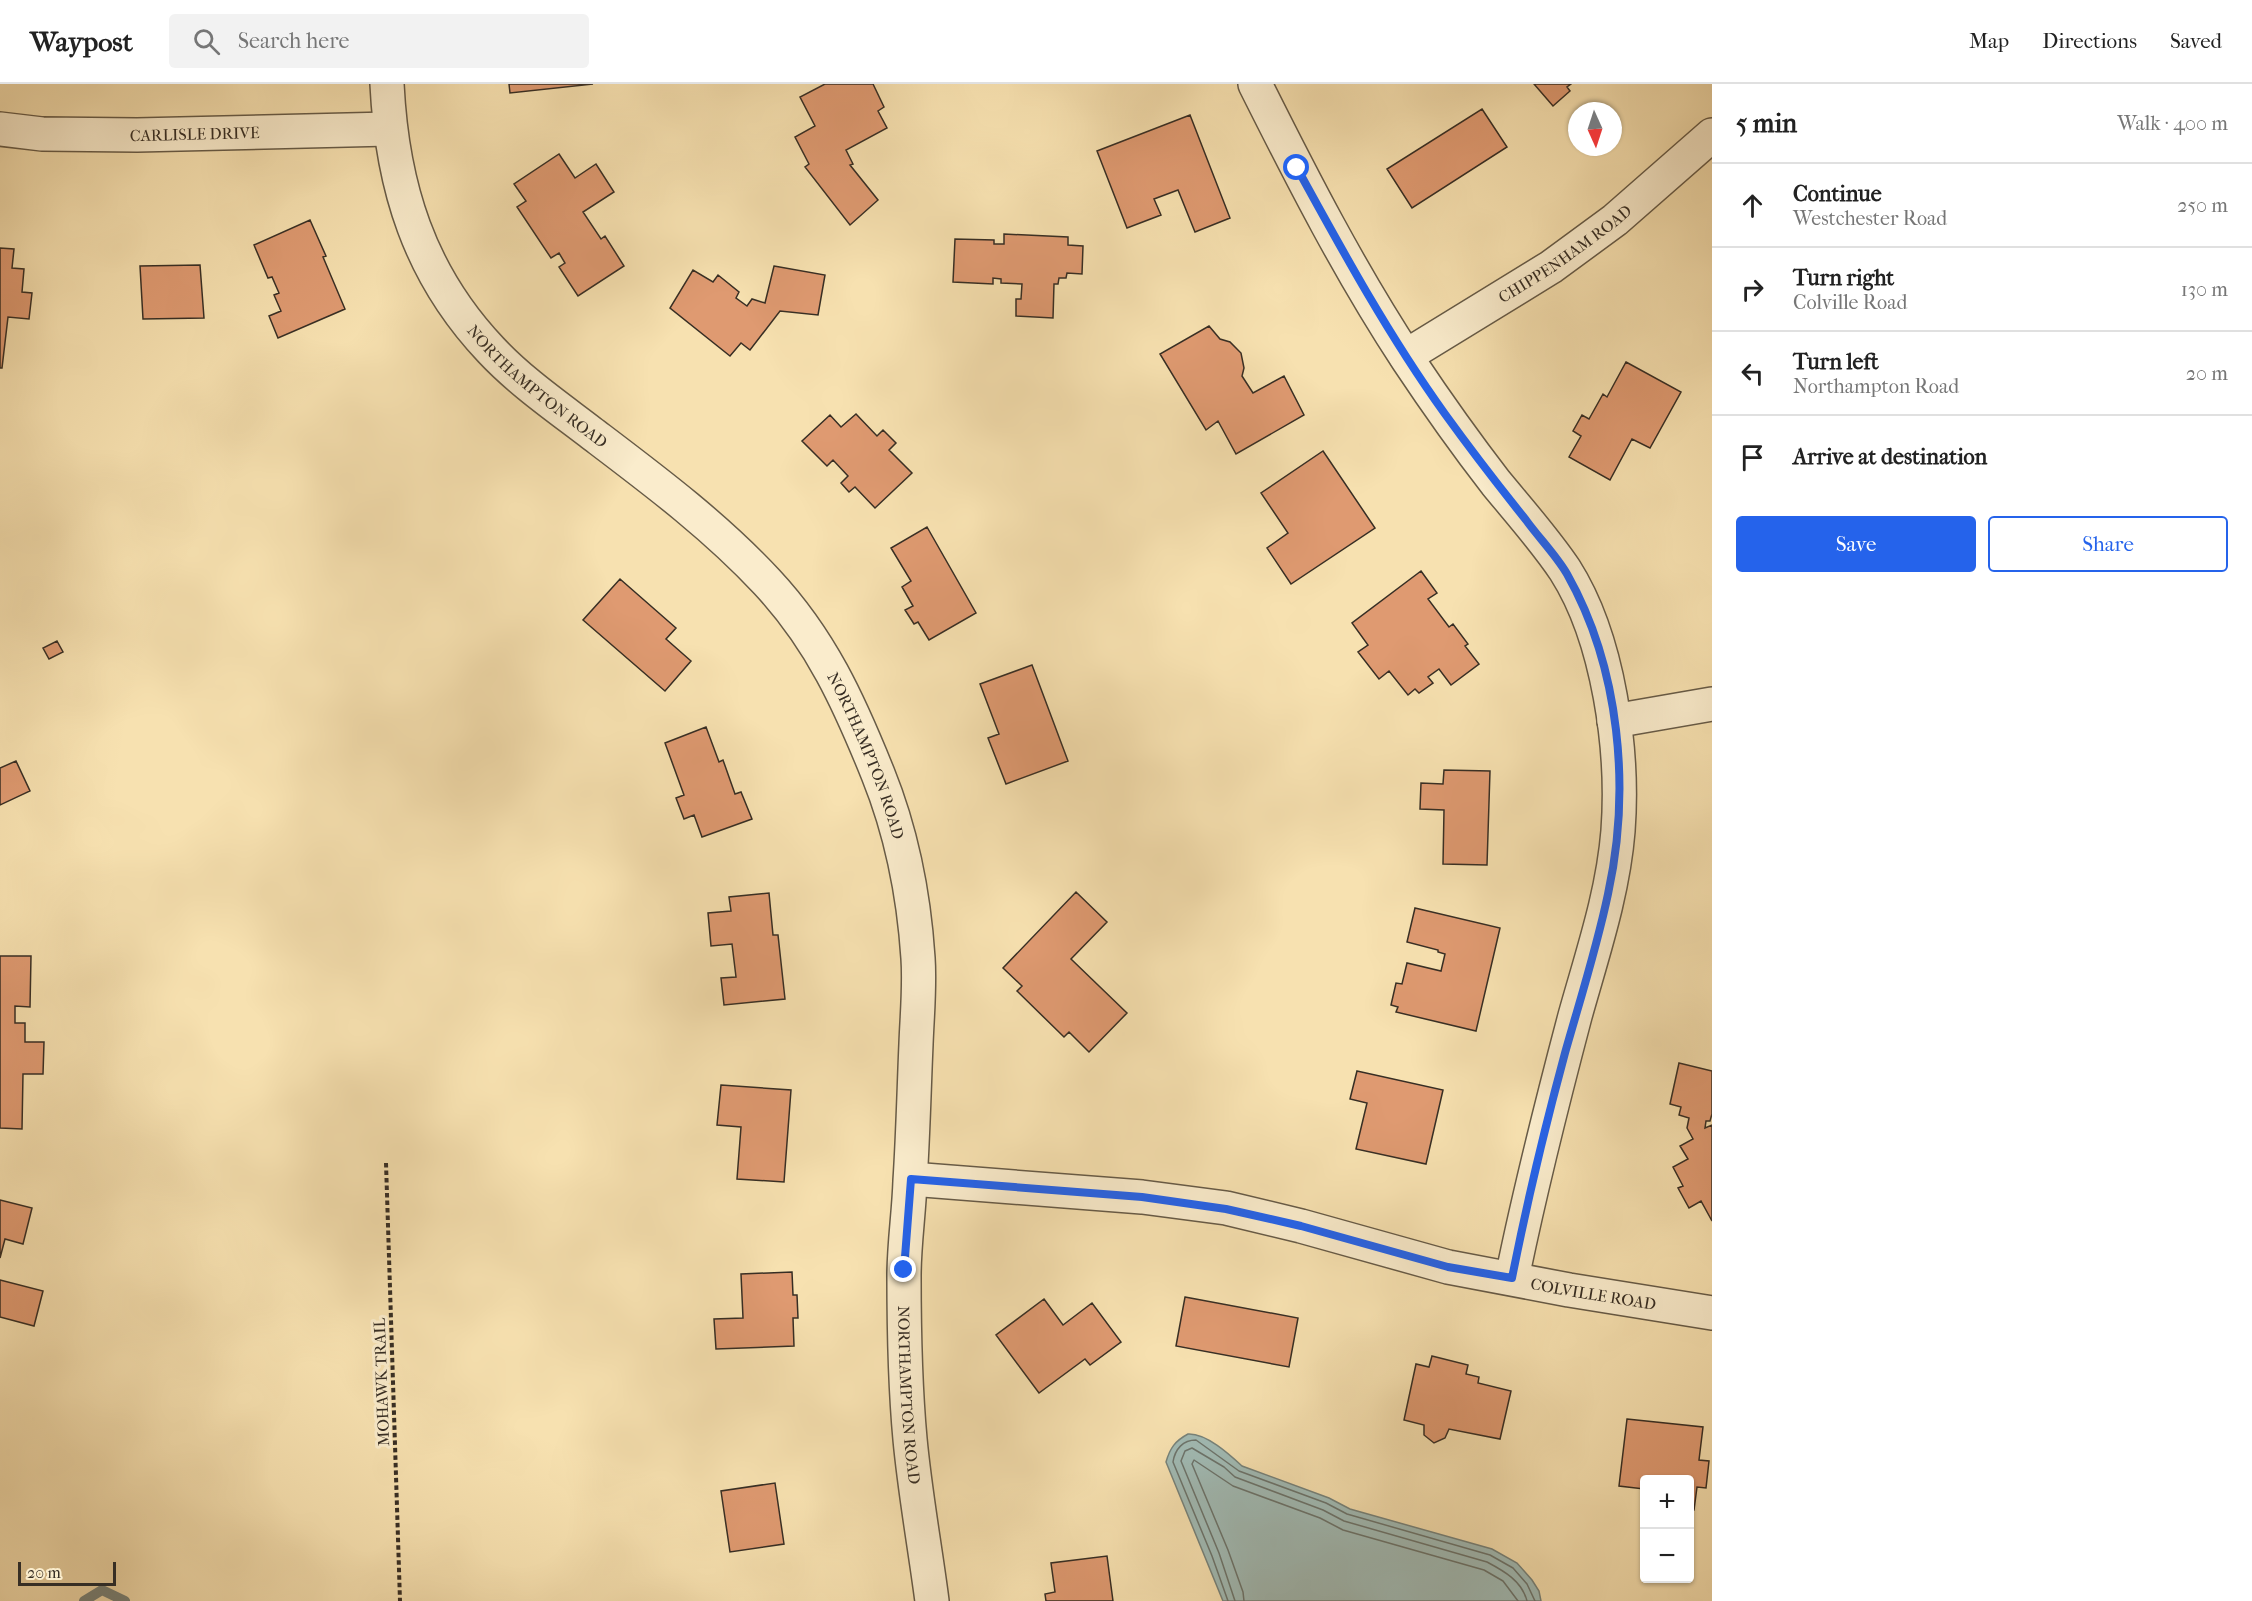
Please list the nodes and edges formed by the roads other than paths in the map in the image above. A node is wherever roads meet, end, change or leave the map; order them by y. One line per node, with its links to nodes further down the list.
1 (387, 84): 4 (street, NORTHAMPTON ROAD)
2 (1256, 84): 6 (street)
3 (0, 129): 4 (street, CARLISLE DRIVE)
4 (389, 129): 9 (street, NORTHAMPTON ROAD)
5 (1712, 135): 6 (street, CHIPPENHAM ROAD)
6 (1406, 357): 8 (street)
7 (1712, 704): 8 (street)
8 (1614, 720): 10 (street)
9 (911, 1179): 10 (street, COLVILLE ROAD); 12 (street, NORTHAMPTON ROAD)
10 (1512, 1278): 11 (street, COLVILLE ROAD)
11 (1712, 1314)
12 (932, 1601)

